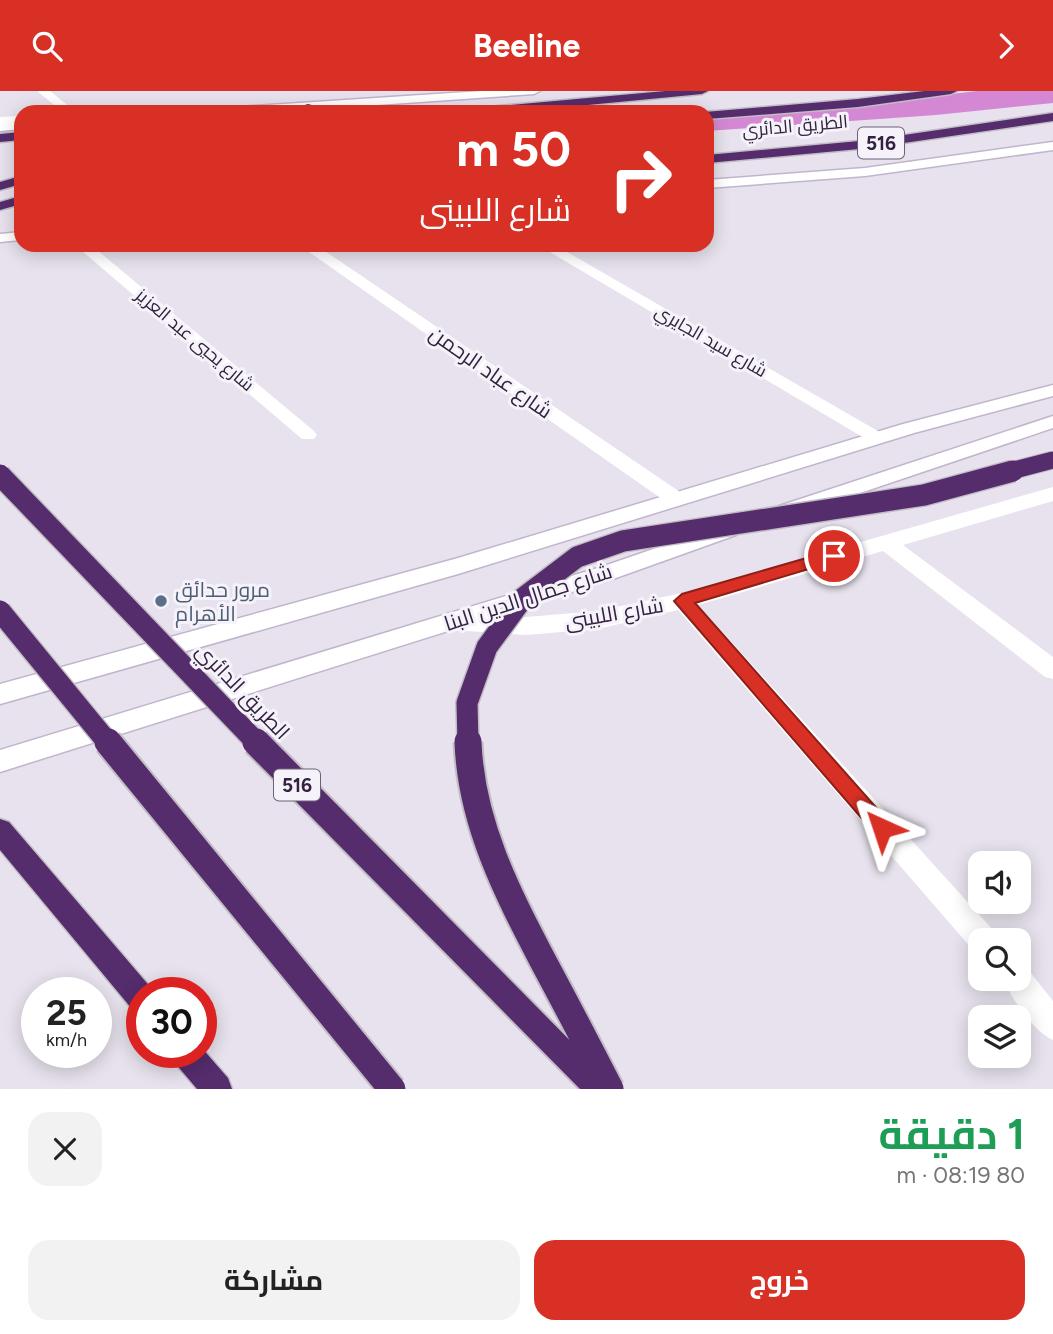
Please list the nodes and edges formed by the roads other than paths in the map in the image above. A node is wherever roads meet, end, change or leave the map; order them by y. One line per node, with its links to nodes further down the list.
1 (43, 91): 5 (main road)
2 (534, 91): 6 (main road)
3 (702, 91): 7 (highway)
4 (951, 91): 8 (highway)
5 (61, 105)
6 (348, 105)
7 (552, 105)
8 (714, 114)
9 (1053, 117): 11 (highway, الطريق الدائري / 516)
10 (1053, 146): 12 (main road)
11 (714, 158)
12 (714, 183)
13 (90, 252): 18 (main road, شارع يحيي عبد العزيز)
14 (316, 252): 23 (main road, شارع عباد الرحمن)
15 (557, 252): 19 (main road, شارع سيد الجايري)
16 (1053, 390): 19 (main road)
17 (1053, 422): 27 (main road, شارع جمال الدين البنا)
18 (308, 435)
19 (877, 438): 23 (main road)
20 (1053, 460): 40 (highway, bridge)
21 (0, 475): 39 (highway, الطريق الدائري / 516, bridge)
22 (1053, 494): 24 (main road, شارع اللبينى)
23 (676, 499): 29 (main road)
24 (884, 541): 25 (main road, شارع اللبينى); 28 (main road)
25 (682, 601): 27 (main road, شارع اللبينى); 32 (main road)
26 (0, 611): 38 (highway, bridge)
27 (454, 621): 30 (main road, شارع جمال الدين البنا)
28 (1053, 670)
29 (0, 694)
30 (0, 761)
31 (0, 831): 33 (highway)
32 (972, 928)
33 (126, 980)
34 (1027, 991): 35 (main road)
35 (1053, 1025)
36 (199, 1068): 37 (highway)
37 (217, 1089)
38 (392, 1089)
39 (599, 1089)
40 (610, 1089)

